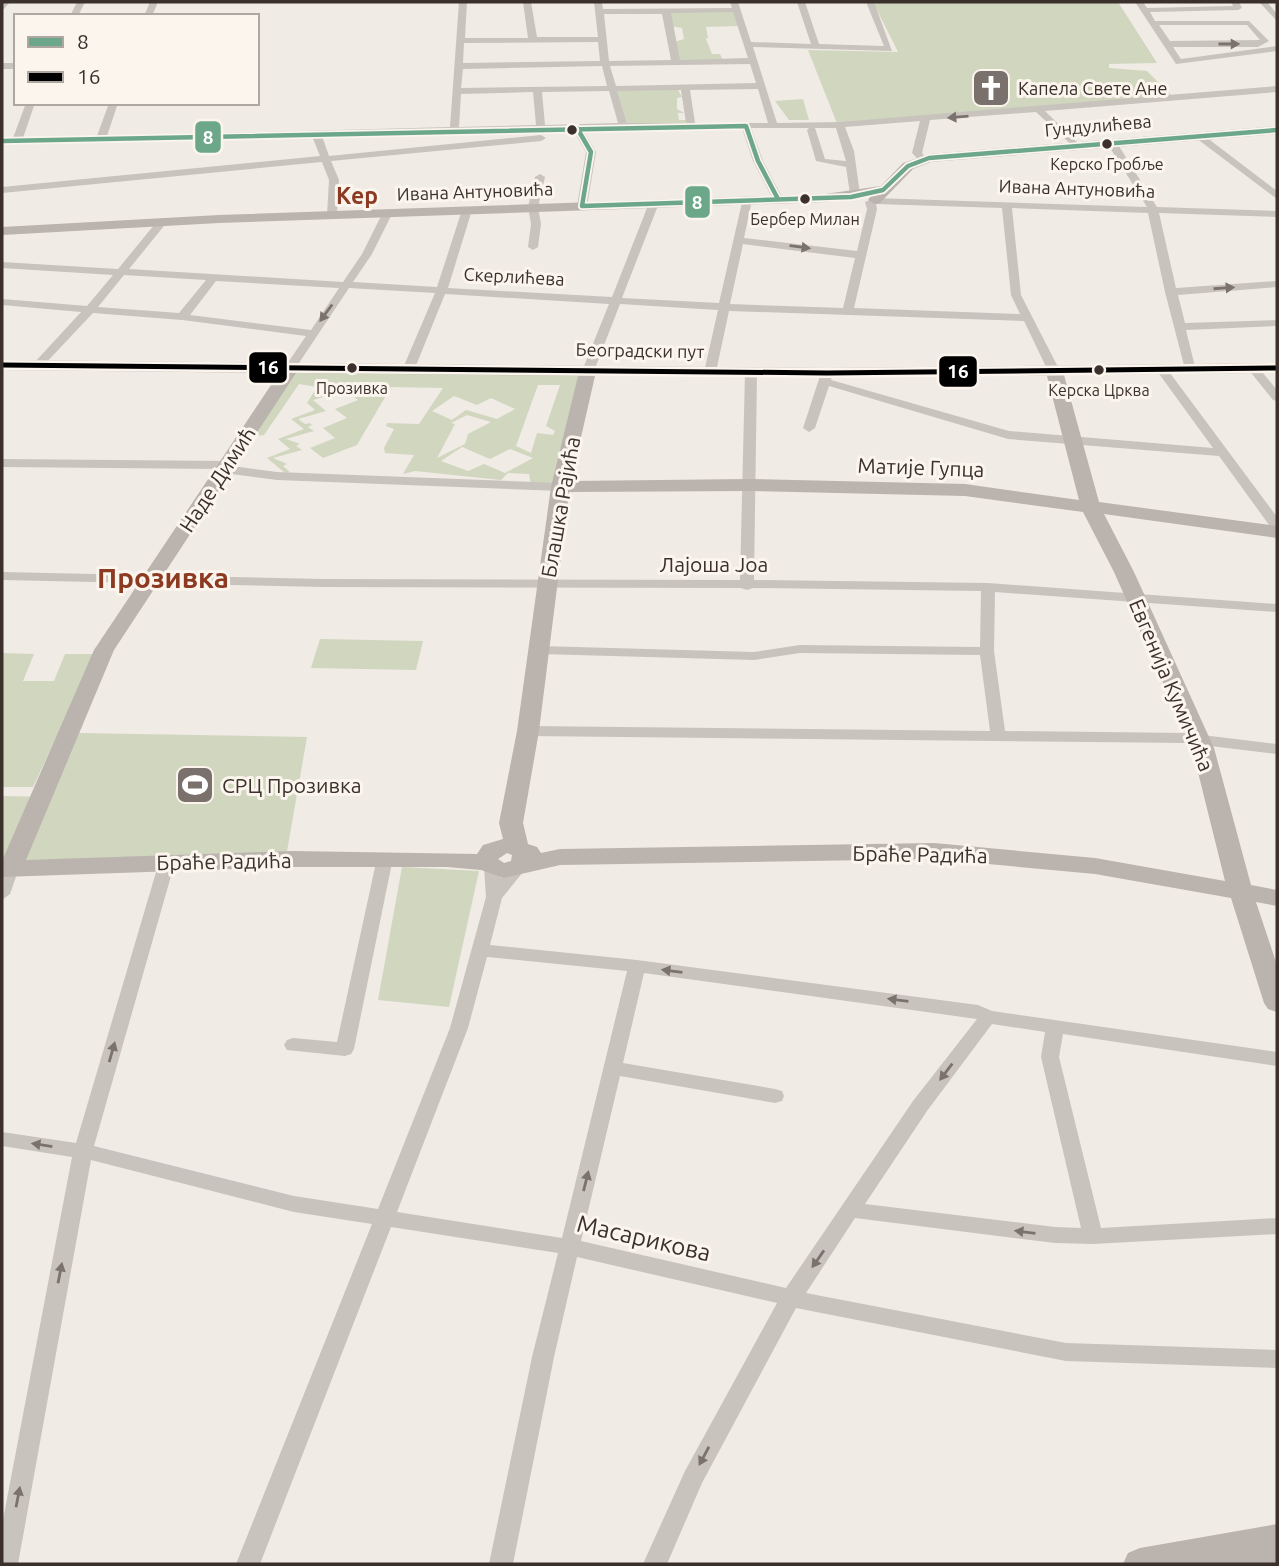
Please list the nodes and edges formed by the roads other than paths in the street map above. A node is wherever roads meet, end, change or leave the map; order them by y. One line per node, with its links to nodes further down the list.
1 (6, 2): 11 (street)
2 (463, 2): 17 (street)
3 (527, 2): 16 (street)
4 (802, 2): 20 (street)
5 (870, 2): 20 (street)
6 (1235, 2): 9 (street)
7 (1263, 2): 13 (street)
8 (734, 6): 12 (street); 18 (street)
9 (1141, 6): 14 (street)
10 (598, 7): 12 (street); 15 (street)
11 (2, 9)
12 (666, 11): 23 (street)
13 (1277, 19)
14 (1153, 23): 19 (street); 19 (street, one-way to 14)
15 (601, 39): 16 (street); 24 (street)
16 (533, 40): 17 (street)
17 (461, 41): 25 (street)
18 (746, 44): 20 (street); 22 (street)
19 (1168, 44): 21 (street)
20 (816, 47)
21 (1277, 49)
22 (751, 61): 23 (street); 26 (street)
23 (676, 62): 24 (street)
24 (605, 63): 25 (street); 27 (street)
25 (459, 66): 31 (street)
26 (759, 86): 28 (street); 40 (street)
27 (612, 88): 28 (street); 30 (street); 37 (street)
28 (685, 88): 38 (street)
29 (1277, 89): 34 (street)
30 (537, 90): 31 (street); 41 (street)
31 (458, 91): 42 (street)
32 (30, 105): 50 (street)
33 (113, 105): 48 (street)
34 (1040, 111): 35 (street, one-way to 35); 52 (street)
35 (925, 120): 36 (street); 54 (street)
36 (840, 125): 40 (street); 55 (street)
37 (623, 126): 38 (street); 45 (street)
38 (691, 126): 39 (street)
39 (746, 126): 40 (street); 61 (street)
40 (774, 126)
41 (541, 128): 42 (street); 45 (street)
42 (454, 130): 46 (street)
43 (812, 130): 55 (street)
44 (1277, 130): 47 (street, Гундулићева)
45 (578, 131): 53 (street); 65 (street)
46 (316, 134): 48 (street); 53 (street)
47 (1199, 136): 51 (street, Гундулићева); 58 (street)
48 (101, 139): 50 (street)
49 (2, 141): 50 (street)
50 (18, 141)
51 (1112, 144): 52 (street, Гундулићева); 68 (street)
52 (1076, 146): 54 (street, Гундулићева)
53 (325, 159): 57 (street); 71 (street)
54 (922, 160): 59 (street)
55 (851, 165): 59 (street)
56 (540, 177): 66 (street)
57 (2, 190)
58 (1277, 196)
59 (867, 197): 60 (street, Ивана Антуновића); 64 (street, Ивана Антуновића); 76 (street)
60 (825, 198): 61 (street, Ивана Антуновића)
61 (778, 199): 62 (street, Ивана Антуновића)
62 (747, 200): 63 (street, Ивана Антуновића); 74 (street)
63 (654, 203): 65 (street, Ивана Антуновића); 84 (street, Блашка Рајића)
64 (1007, 204): 68 (street, Ивана Антуновића); 90 (street)
65 (582, 206): 66 (street, Ивана Антуновића)
66 (533, 207): 67 (street, Ивана Антуновића); 75 (street)
67 (467, 210): 69 (street, Ивана Антуновића); 82 (street)
68 (1152, 210): 70 (street, Ивана Антуновића); 83 (street)
69 (387, 214): 71 (street, Ивана Антуновића); 80 (street, Наде Димић)
70 (1277, 214)
71 (332, 215): 72 (street, Ивана Антуновића)
72 (163, 221): 73 (street, Ивана Антуновића); 78 (street)
73 (2, 231)
74 (739, 240): 76 (street, one-way to 76); 86 (street)
75 (533, 247)
76 (860, 255): 88 (street)
77 (2, 265): 78 (street, Скерлићева)
78 (122, 271): 79 (street, Скерлићева); 87 (street)
79 (212, 279): 80 (street, Скерлићева); 89 (street)
80 (347, 284): 82 (street, Скерлићева); 93 (street, Наде Димић, one-way to 93)
81 (1277, 284): 83 (street, one-way to 81)
82 (442, 289): 84 (street, Скерлићева); 97 (street)
83 (1170, 292): 92 (street)
84 (615, 301): 86 (street, Скерлићева); 101 (street, Блашка Рајића)
85 (2, 302): 87 (street)
86 (723, 307): 88 (street, Скерлићева); 104 (street)
87 (90, 309): 89 (street); 95 (street)
88 (848, 312): 90 (street, Скерлићева)
89 (181, 317): 93 (street)
90 (1025, 318): 102 (street)
91 (1277, 323): 92 (street)
92 (1179, 327): 100 (street)
93 (311, 333): 96 (street, Наде Димић)
94 (2, 365): 95 (street, Београдски пут)
95 (38, 365): 96 (street, Београдски пут)
96 (290, 367): 97 (street, Београдски пут); 112 (street, Наде Димић)
97 (409, 368): 101 (street, Београдски пут)
98 (1277, 368): 99 (street, Београдски пут)
99 (1254, 369): 100 (street, Београдски пут); 107 (street)
100 (1191, 370): 103 (street, Београдски пут)
101 (588, 371): 104 (street, Београдски пут); 114 (street, Блашка Рајића)
102 (1054, 371): 103 (street, Београдски пут); 106 (street, Београдски пут); 109 (street, Евгенија Кумичића)
103 (1163, 371): 110 (street)
104 (710, 372): 105 (street, Београдски пут)
105 (751, 372): 106 (street, Београдски пут); 113 (street)
106 (827, 377): 108 (street); 109 (street)
107 (1277, 397)
108 (809, 428)
109 (1072, 442): 110 (street); 115 (street, Евгенија Кумичића)
110 (1221, 452): 116 (street)
111 (2, 463): 112 (street)
112 (225, 467): 114 (street); 119 (street, Наде Димић)
113 (749, 485): 114 (street, Матије Гупца); 115 (street, Матије Гупца); 121 (street)
114 (560, 487): 120 (street, Блашка Рајића)
115 (1091, 508): 117 (street, Матије Гупца); 123 (street, Евгенија Кумичића)
116 (1277, 526)
117 (1277, 531)
118 (2, 576): 119 (street, Лајоша Јоа)
119 (151, 580): 120 (street, Лајоша Јоа); 134 (street, Наде Димић)
120 (546, 584): 121 (street, Лајоша Јоа); 125 (street, Блашка Рајића)
121 (747, 586): 122 (street, Лајоша Јоа)
122 (988, 587): 123 (street, Лајоша Јоа); 126 (street)
123 (1135, 597): 124 (street, Лајоша Јоа); 129 (street, Евгенија Кумичића)
124 (1277, 608)
125 (540, 650): 126 (street); 127 (street, Блашка Рајића)
126 (987, 651): 128 (street)
127 (528, 731): 128 (street); 131 (street, Блашка Рајића)
128 (998, 734): 129 (street)
129 (1200, 739): 130 (street); 135 (street, Евгенија Кумичића)
130 (1277, 749)
131 (506, 857): 132 (street, Браће Радића); 135 (street, Браће Радића); 137 (street); 137 (street)
132 (385, 858): 133 (street, Браће Радића); 144 (street)
133 (167, 862): 134 (street, Браће Радића); 149 (street, one-way to 133)
134 (6, 869): 136 (street)
135 (1242, 892): 138 (street, Браће Радића); 141 (street, Евгенија Кумичића)
136 (2, 894)
137 (494, 897): 139 (street)
138 (1277, 898)
139 (479, 950): 140 (street); 151 (street)
140 (637, 966): 142 (street, one-way to 140); 146 (street)
141 (1277, 1003)
142 (988, 1017): 143 (street); 150 (street, one-way to 150)
143 (1055, 1026): 145 (street); 153 (street)
144 (293, 1045)
145 (1277, 1059)
146 (615, 1068): 147 (street); 154 (street, one-way to 146)
147 (775, 1096)
148 (2, 1139): 149 (street, Масарикова, one-way to 148)
149 (83, 1152): 151 (street, Масарикова); 159 (street, one-way to 149)
150 (852, 1210): 153 (street, one-way to 150); 155 (street, one-way to 155)
151 (384, 1217): 154 (street, Масарикова); 160 (street)
152 (1277, 1226): 153 (street)
153 (1093, 1236)
154 (570, 1247): 155 (street, Масарикова); 161 (street)
155 (791, 1298): 156 (street, Масарикова); 162 (street, one-way to 162)
156 (1277, 1359)
157 (1277, 1539): 163 (street)
158 (1277, 1560): 164 (street)
159 (6, 1564)
160 (248, 1564)
161 (501, 1564)
162 (655, 1564)
163 (1140, 1564)
164 (1247, 1564)

